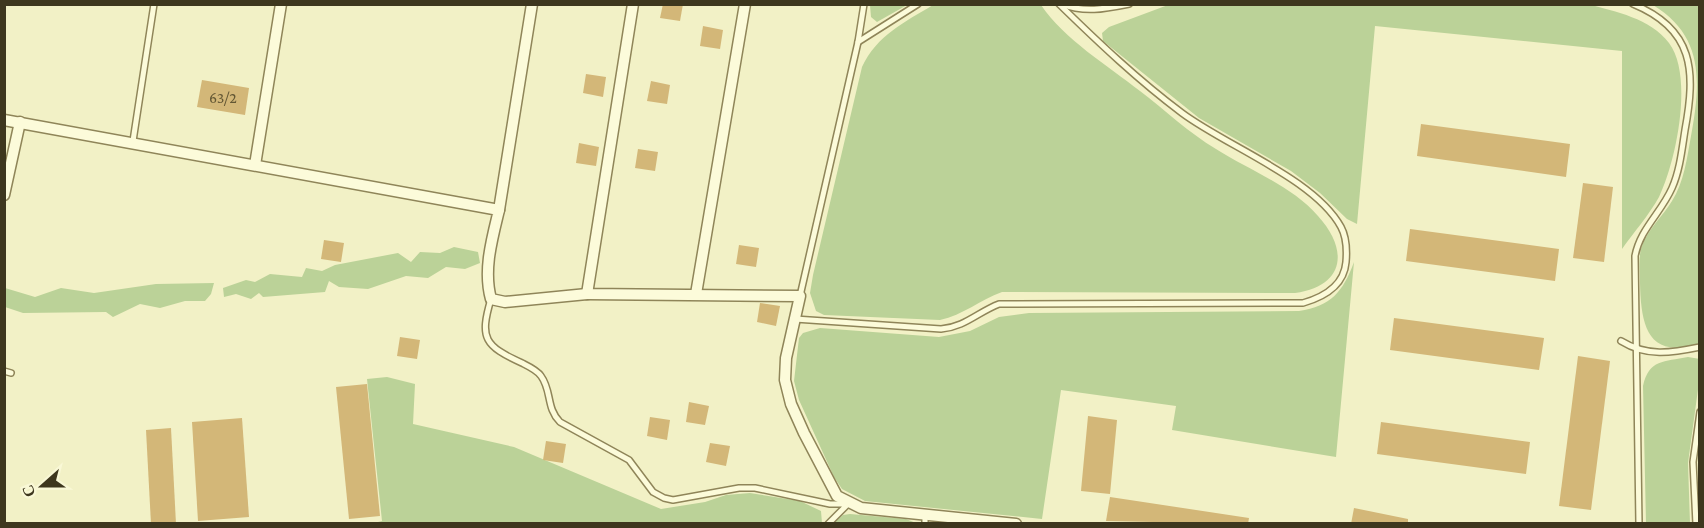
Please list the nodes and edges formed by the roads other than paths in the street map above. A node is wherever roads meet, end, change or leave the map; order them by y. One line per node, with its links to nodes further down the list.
1 (154, 4): 14 (lane)
2 (281, 4): 15 (street)
3 (532, 4): 17 (street)
4 (633, 4): 18 (street)
5 (745, 4): 19 (street)
6 (864, 4): 11 (lane)
7 (918, 4): 11 (lane)
8 (1060, 4): 9 (lane); 22 (lane)
9 (1129, 4)
10 (1633, 4): 25 (lane)
11 (858, 42): 20 (lane)
12 (4, 120): 13 (street)
13 (20, 122): 14 (street); 16 (street)
14 (133, 141): 15 (street)
15 (255, 165): 17 (street)
16 (4, 195)
17 (499, 210): 21 (street)
18 (587, 294): 19 (street); 21 (street)
19 (696, 294): 20 (street)
20 (800, 296): 22 (street)
21 (491, 299): 27 (lane)
22 (795, 319): 27 (street)
23 (1621, 341): 25 (lane)
24 (1700, 347): 25 (lane)
25 (1636, 350): 31 (lane)
26 (1700, 412): 32 (lane)
27 (848, 504): 28 (street); 29 (lane)
28 (925, 519): 30 (street)
29 (828, 524)
30 (1016, 524)
31 (1640, 524)
32 (1696, 524)

